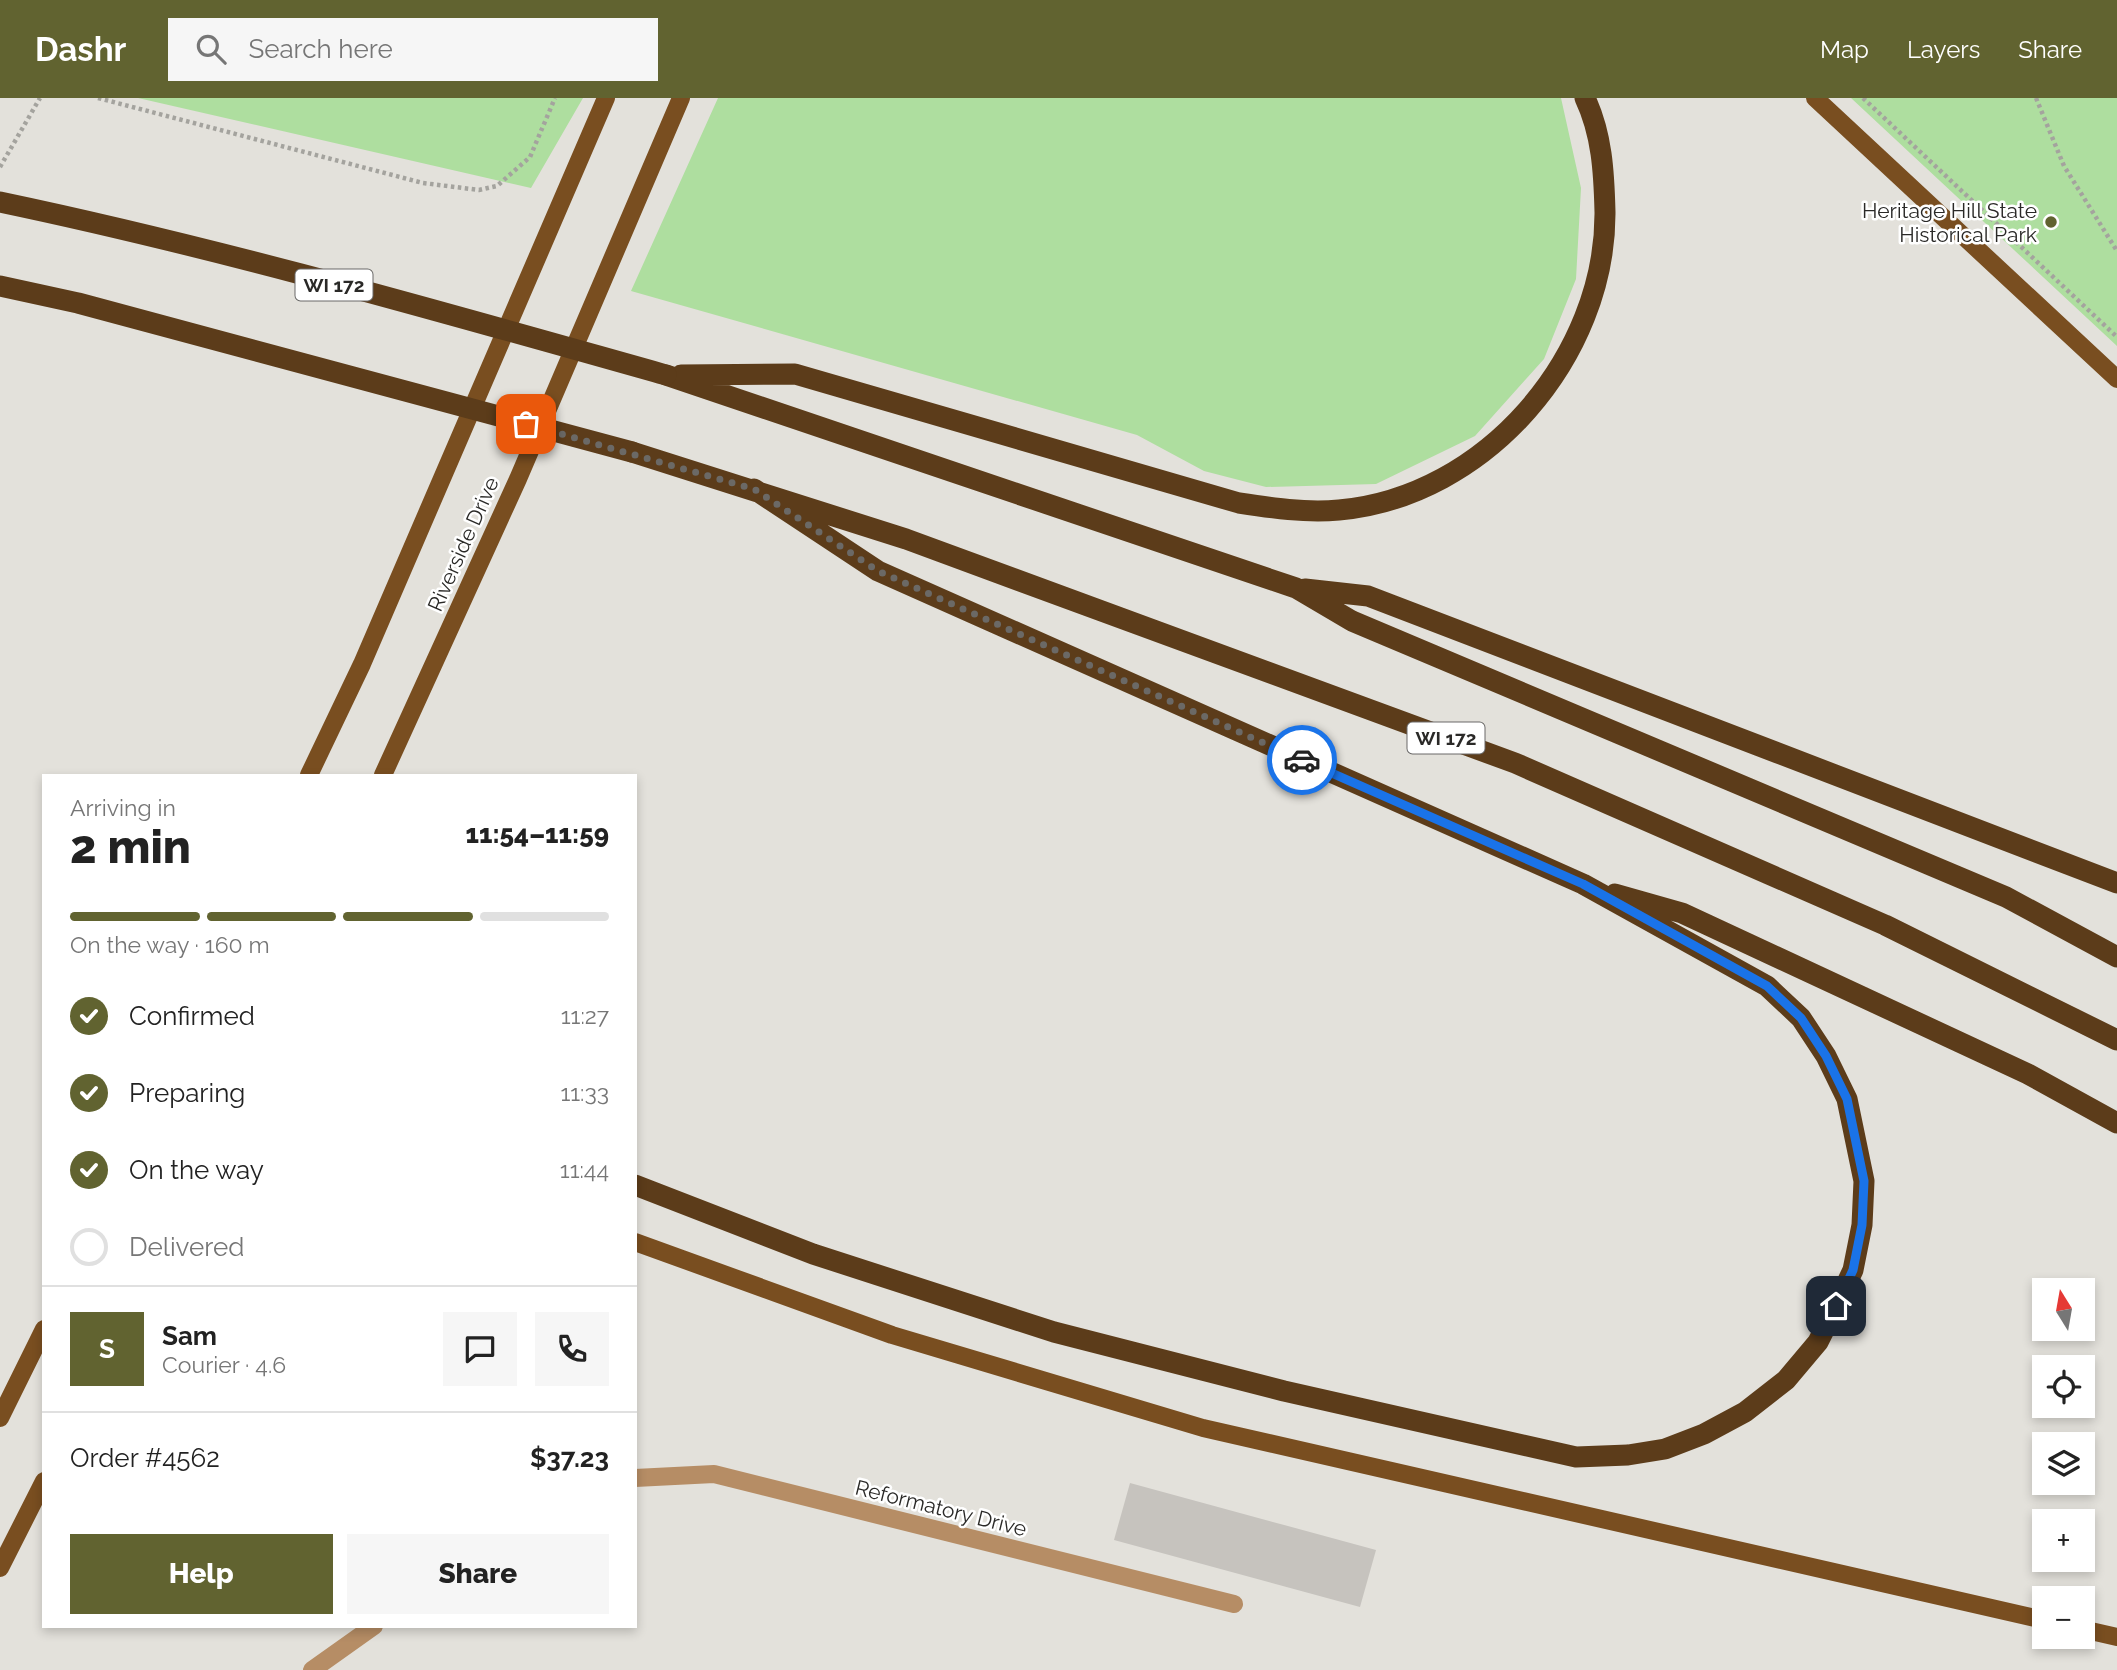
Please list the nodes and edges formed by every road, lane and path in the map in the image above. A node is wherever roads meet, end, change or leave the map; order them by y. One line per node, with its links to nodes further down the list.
1 (40, 98): 10 (path)
2 (98, 98): 3 (path)
3 (555, 98)
4 (606, 98): 19 (main road)
5 (681, 98): 20 (main road, Riverside Drive)
6 (1585, 98): 15 (highway)
7 (1815, 98): 16 (main road)
8 (1863, 98): 14 (path)
9 (2036, 98): 12 (path)
10 (0, 167)
11 (0, 202): 15 (highway, WI 172, bridge)
12 (2117, 251)
13 (0, 286): 17 (highway, WI 172, bridge)
14 (2117, 337)
15 (666, 375): 18 (highway, WI 172)
16 (2117, 379)
17 (754, 489): 22 (highway); 24 (highway, WI 172)
18 (1296, 588): 21 (highway); 23 (highway, WI 172)
19 (309, 774)
20 (383, 774)
21 (2117, 883)
22 (1583, 884): 25 (highway); 26 (highway)
23 (2117, 957)
24 (2117, 1040)
25 (2117, 1123)
26 (637, 1186)
27 (637, 1243): 34 (main road)
28 (42, 1333): 29 (main road)
29 (0, 1418)
30 (637, 1478): 33 (street, Reformatory Drive)
31 (42, 1485): 32 (main road)
32 (0, 1568)
33 (1234, 1604)
34 (2032, 1617)
35 (371, 1628): 38 (street)
36 (2095, 1632): 37 (main road)
37 (2117, 1637)
38 (312, 1670)

